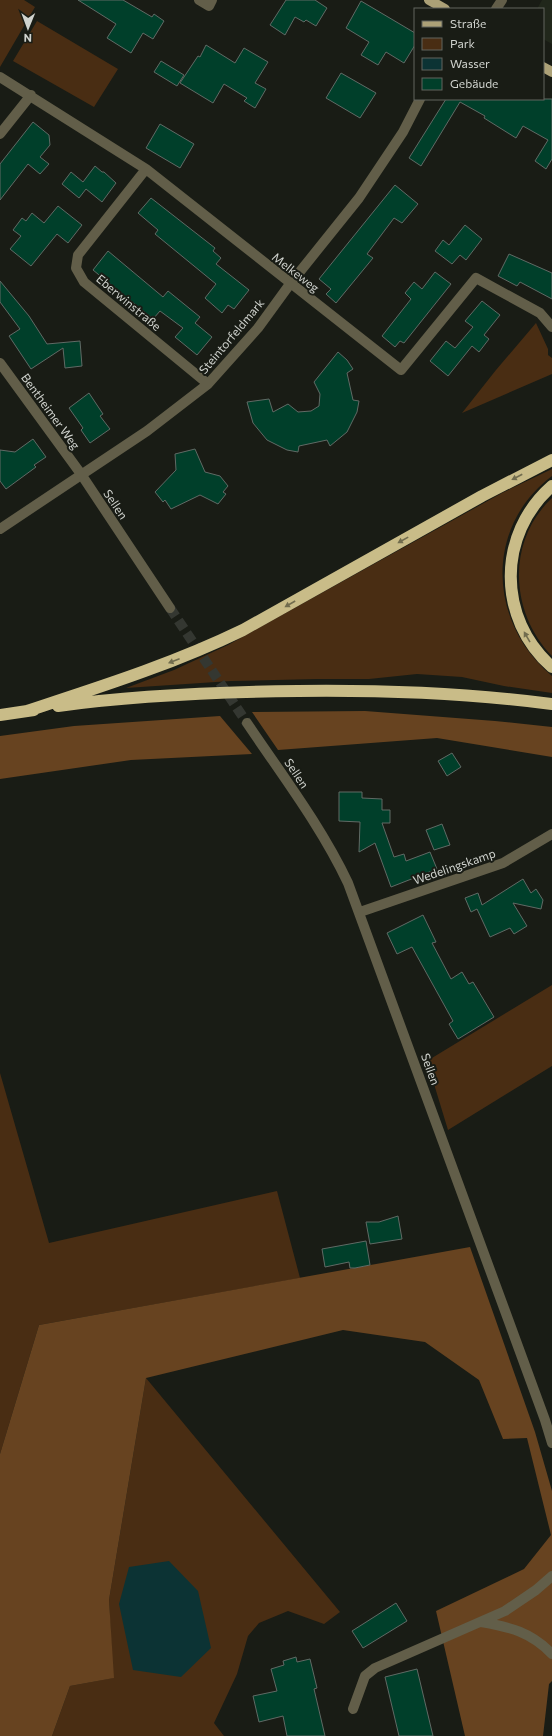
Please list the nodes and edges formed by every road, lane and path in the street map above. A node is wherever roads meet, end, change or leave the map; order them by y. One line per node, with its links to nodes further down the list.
1 (199, 0): 2 (street)
2 (212, 0)
3 (429, 0): 4 (main road)
4 (443, 8)
5 (0, 77): 6 (street, Melkeweg)
6 (31, 95): 8 (street); 9 (street, Melkeweg)
7 (419, 100): 10 (street, Steintorfeldmark)
8 (0, 134)
9 (146, 169): 10 (street, Melkeweg); 13 (street, Eberwinstraße)
10 (290, 284): 11 (street, Melkeweg); 13 (street, Steintorfeldmark)
11 (552, 327)
12 (0, 363): 15 (street, Bentheimer Weg)
13 (208, 384): 15 (street, Steintorfeldmark)
14 (552, 460): 21 (highway, one-way to 21)
15 (81, 474): 17 (street, Steintorfeldmark); 18 (street, Sellen)
16 (552, 486): 19 (highway, one-way to 16)
17 (0, 529)
18 (170, 608)
19 (552, 667)
20 (552, 704): 21 (highway)
21 (27, 711): 22 (highway)
22 (0, 715)
23 (247, 723): 25 (street, Sellen)
24 (552, 834): 25 (street, Wedelingskamp)
25 (360, 912): 26 (street, Sellen)
26 (552, 1443)
27 (552, 1576): 28 (street)
28 (481, 1622): 29 (street); 30 (street)
29 (552, 1654)
30 (353, 1709)

